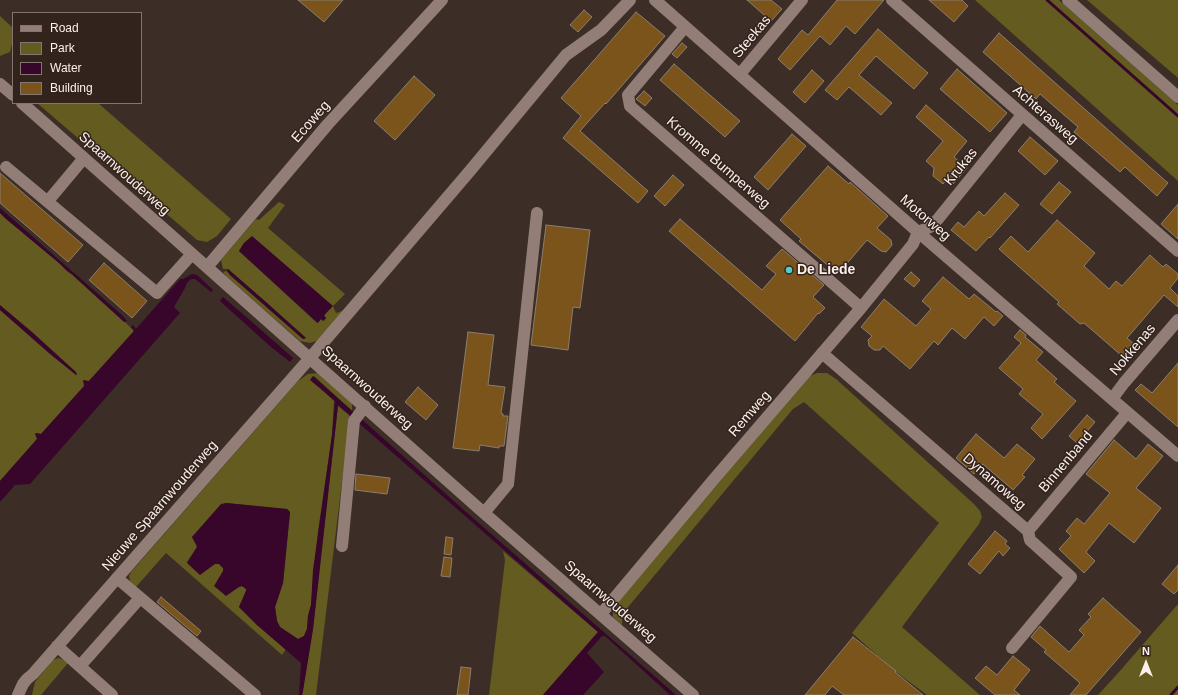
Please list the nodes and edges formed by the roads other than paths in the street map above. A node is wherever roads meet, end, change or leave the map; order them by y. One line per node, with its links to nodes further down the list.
1 (442, 0): 21 (street, Ecoweg)
2 (630, 0): 24 (street, Nieuwe Spaarnwouderweg)
3 (655, 0): 7 (street, Motorweg)
4 (802, 0): 8 (street, Steekas)
5 (892, 0): 13 (street, Achterasweg)
6 (1068, 0): 11 (street)
7 (685, 27): 8 (street, Motorweg); 22 (street, Kromme Bumperweg)
8 (740, 74): 18 (street, Motorweg)
9 (0, 84): 10 (street)
10 (12, 94)
11 (1178, 97)
12 (23, 104): 14 (street, Spaarnwouderweg)
13 (1022, 114): 18 (street, Krukas); 19 (street, Achterasweg)
14 (84, 158): 16 (street); 20 (street, Spaarnwouderweg)
15 (6, 167): 16 (street)
16 (48, 201): 20 (street)
17 (537, 213): 30 (street)
18 (918, 232): 22 (street, Remweg); 26 (street, Motorweg)
19 (1178, 251)
20 (192, 254): 21 (street, Spaarnwouderweg)
21 (207, 267): 24 (street, Spaarnwouderweg)
22 (862, 308): 25 (street, Remweg)
23 (1178, 320): 26 (street, Nokkenas)
24 (310, 358): 28 (street, Spaarnwouderweg); 33 (street, Nieuwe Spaarnwouderweg)
25 (815, 361): 31 (street, Dynamoweg); 35 (street, Remweg)
26 (1112, 399): 27 (street, Motorweg)
27 (1127, 413): 29 (street, Motorweg); 31 (street, Binnenband)
28 (360, 414): 30 (street, Spaarnwouderweg); 32 (street)
29 (1178, 456)
30 (484, 513): 35 (street, Spaarnwouderweg)
31 (1028, 531): 37 (street, Dynamoweg)
32 (342, 546)
33 (117, 578): 34 (street); 36 (street, Nieuwe Spaarnwouderweg)
34 (140, 598): 38 (street); 43 (street)
35 (601, 614): 44 (street, Spaarnwouderweg)
36 (57, 646): 38 (street); 39 (street, Nieuwe Spaarnwouderweg)
37 (1012, 648)
38 (80, 666): 40 (street)
39 (33, 674): 41 (street, Nieuwe Spaarnwouderweg); 42 (street, Nieuwe Spaarnwouderweg)
40 (109, 694)
41 (18, 695)
42 (28, 695)
43 (255, 695)
44 (693, 695)

